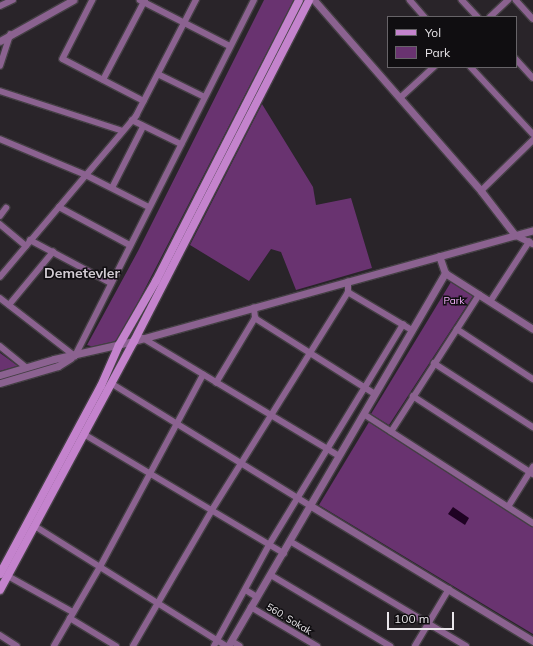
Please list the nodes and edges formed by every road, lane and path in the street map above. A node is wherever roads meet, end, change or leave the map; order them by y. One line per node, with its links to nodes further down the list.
1 (13, 0): 14 (street)
2 (72, 0): 20 (street)
3 (92, 0): 29 (street)
4 (196, 0): 19 (street)
5 (254, 0): 22 (street)
6 (299, 0): 74 (main road)
7 (309, 0): 73 (main road)
8 (314, 0): 32 (street)
9 (410, 0): 15 (street)
10 (462, 0): 16 (street)
11 (508, 0): 17 (street)
12 (516, 0): 18 (street)
13 (143, 1): 19 (street); 29 (street)
14 (0, 6)
15 (424, 16)
16 (477, 16)
17 (491, 16)
18 (533, 19)
19 (184, 22): 22 (street); 27 (street)
20 (10, 35): 21 (street); 24 (street)
21 (0, 41)
22 (230, 46): 31 (street)
23 (517, 60): 28 (street)
24 (0, 66)
25 (433, 68): 32 (street)
26 (472, 68): 37 (street)
27 (158, 74): 31 (street); 33 (street)
28 (533, 78)
29 (103, 80): 33 (street)
30 (0, 92): 36 (street)
31 (205, 97): 40 (street)
32 (400, 98): 43 (street)
33 (144, 101): 34 (street)
34 (132, 120): 35 (street); 36 (street)
35 (143, 127): 40 (street); 42 (street)
36 (123, 131): 41 (street)
37 (533, 134)
38 (0, 139): 41 (street)
39 (533, 140): 43 (street)
40 (181, 144): 45 (street)
41 (86, 175): 42 (street); 44 (street)
42 (112, 188): 45 (street)
43 (481, 191): 50 (street)
44 (59, 206): 51 (street); 53 (street)
45 (149, 207): 53 (street)
46 (6, 208): 47 (street)
47 (0, 216)
48 (0, 224): 54 (street)
49 (533, 230): 50 (street)
50 (515, 235): 52 (street); 56 (street)
51 (30, 240): 54 (street); 55 (street)
52 (531, 243): 64 (street)
53 (130, 245): 60 (street)
54 (26, 246): 58 (street)
55 (53, 252): 60 (street); 65 (street)
56 (440, 256): 57 (street); 59 (street)
57 (445, 273): 62 (street); 71 (street)
58 (0, 277)
59 (348, 282): 61 (street); 66 (street)
60 (111, 283): 77 (street)
61 (348, 292): 68 (street); 76 (street)
62 (479, 295): 64 (street); 69 (street)
63 (0, 298): 65 (street)
64 (490, 302): 70 (street)
65 (9, 305): 77 (street)
66 (254, 308): 67 (street); 72 (street)
67 (255, 318): 76 (street); 85 (street)
68 (403, 325): 71 (street); 86 (street)
69 (457, 329): 78 (street); 82 (street)
70 (533, 329)
71 (412, 330): 87 (street)
72 (143, 338): 73 (street); 81 (street)
73 (134, 341): 74 (street); 84 (main road)
74 (119, 345): 77 (street); 110 (main road)
75 (0, 346): 79 (street)
76 (310, 352): 86 (street); 90 (street)
77 (74, 356): 79 (street); 83 (street)
78 (434, 363): 88 (street); 92 (street)
79 (26, 367): 80 (street)
80 (0, 375)
81 (203, 375): 85 (street); 91 (street)
82 (533, 378)
83 (0, 383)
84 (111, 383): 91 (street); 94 (main road)
85 (216, 383): 90 (street)
86 (367, 388): 87 (street); 95 (street)
87 (375, 394): 89 (street)
88 (413, 396): 93 (street); 98 (street)
89 (364, 414): 93 (street); 96 (street)
90 (271, 416): 95 (street); 97 (street)
91 (177, 424): 97 (street); 99 (street)
92 (533, 427)
93 (391, 432): 102 (street)
94 (84, 434): 99 (street); 105 (main road)
95 (328, 450): 96 (street); 100 (street)
96 (339, 456): 101 (street)
97 (240, 463): 100 (street); 103 (street)
98 (532, 471): 102 (street)
99 (150, 472): 103 (street); 109 (street)
100 (297, 498): 101 (street); 107 (street)
101 (311, 506): 106 (street); 112 (street)
102 (508, 507): 104 (street)
103 (212, 510): 107 (street); 116 (street)
104 (533, 523)
105 (35, 526): 109 (street); 110 (main road)
106 (290, 541): 108 (street); 120 (street)
107 (270, 545): 108 (street); 114 (street)
108 (284, 553): 111 (street)
109 (100, 566): 116 (street); 118 (street)
110 (4, 575): 113 (main road); 118 (street)
111 (271, 575): 115 (street); 132 (street)
112 (449, 589): 120 (street); 123 (street)
113 (0, 590)
114 (246, 590): 115 (street); 122 (street)
115 (257, 597): 117 (street)
116 (157, 602): 122 (street); 128 (street)
117 (251, 607): 124 (street); 131 (street, 560. Sokak)
118 (73, 612): 119 (street)
119 (70, 618): 126 (street); 127 (street)
120 (429, 624): 133 (street); 134 (street)
121 (0, 635): 125 (street)
122 (217, 640): 124 (street); 129 (street)
123 (533, 641)
124 (229, 644): 130 (street)
125 (17, 646)
126 (54, 646)
127 (116, 646)
128 (133, 646)
129 (214, 646)
130 (240, 646)
131 (317, 646)
132 (390, 646)
133 (415, 646)
134 (466, 646)

